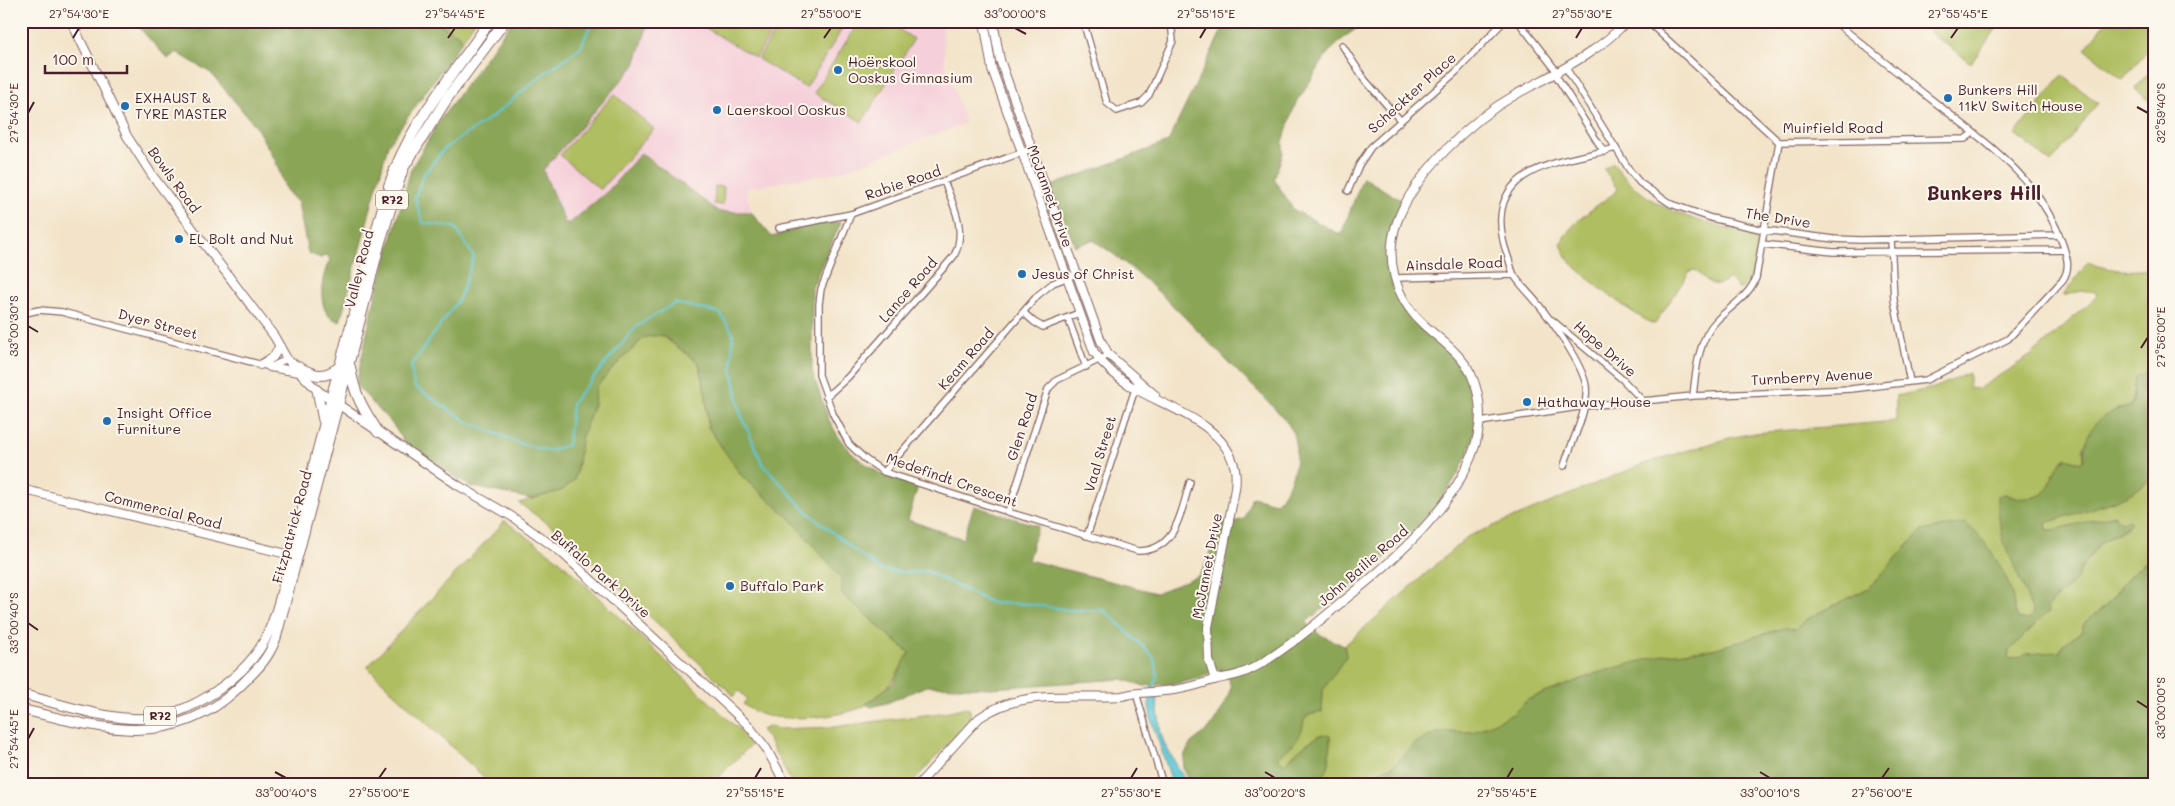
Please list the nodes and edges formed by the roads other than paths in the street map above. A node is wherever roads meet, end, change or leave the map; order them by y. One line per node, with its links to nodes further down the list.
1 (71, 21): 42 (street, Bowls Road)
2 (490, 21): 46 (highway, Valley Road / R72)
3 (505, 21): 46 (highway, Valley Road / R72)
4 (984, 21): 22 (street, McJannet Drive)
5 (994, 21): 20 (street, McJannet Drive)
6 (1083, 21): 7 (street)
7 (1171, 21)
8 (1504, 21): 16 (street, Scheckter Place)
9 (1518, 21): 15 (street)
10 (1627, 21): 14 (street, John Bailie Road)
11 (1646, 21): 18 (street, Muirfield Road)
12 (1834, 21): 17 (street, Turnberry Avenue)
13 (1342, 45): 16 (street)
14 (1566, 68): 15 (street, John Bailie Road); 19 (street, The Drive)
15 (1557, 74): 21 (street); 36 (street, John Bailie Road)
16 (1400, 120): 24 (street, Scheckter Place)
17 (1973, 133): 18 (street, Muirfield Road); 28 (street, Turnberry Avenue)
18 (1778, 142): 27 (street)
19 (1616, 148): 21 (street, Hope Drive); 27 (street, The Drive)
20 (1032, 149): 22 (street, Rabie Road); 33 (street, McJannet Drive)
21 (1604, 152): 34 (street, Hope Drive)
22 (1022, 153): 23 (street, Rabie Road); 35 (street, McJannet Drive)
23 (944, 181): 25 (street, Rabie Road); 55 (street, Lance Road)
24 (1348, 191)
25 (851, 214): 26 (street, Rabie Road); 55 (street, Medefindt Crescent)
26 (779, 228)
27 (1764, 230): 29 (street, The Drive); 30 (street)
28 (2059, 235): 29 (street, The Drive); 31 (street, Turnberry Avenue)
29 (1891, 238): 32 (street)
30 (1762, 244): 32 (street, The Drive); 54 (street)
31 (2064, 250): 32 (street, The Drive); 51 (street, Turnberry Avenue)
32 (1892, 252): 51 (street)
33 (1076, 274): 35 (street, Keam Road); 43 (street, McJannet Drive)
34 (1514, 275): 36 (street, Ainsdale Road); 40 (street, Hope Drive)
35 (1066, 278): 37 (street, Keam Road); 38 (street, McJannet Drive)
36 (1395, 278): 59 (street, John Bailie Road)
37 (1024, 312): 41 (street); 63 (street, Keam Road)
38 (1079, 313): 41 (street); 44 (street, McJannet Drive)
39 (21, 314): 47 (street, Dyer Street)
40 (1549, 317): 56 (street, Hope Drive); 58 (street, Hope Drive)
41 (1068, 318): 48 (street)
42 (280, 346): 45 (street, Bowls Road); 47 (street)
43 (1109, 355): 44 (street, Glen Road); 52 (street, McJannet Drive)
44 (1100, 360): 48 (street, Glen Road); 52 (street, McJannet Drive)
45 (289, 362): 46 (highway); 49 (street); 50 (street, Bowls Road)
46 (345, 364): 57 (highway, Valley Road / R72); 61 (highway)
47 (260, 365): 49 (street, Dyer Street)
48 (1086, 366): 66 (street, Glen Road)
49 (270, 367): 50 (street)
50 (299, 372): 53 (street, Bowls Road)
51 (1910, 382): 54 (street, Turnberry Avenue)
52 (1136, 384): 67 (street, Vaal Street); 69 (street, McJannet Drive)
53 (317, 390): 57 (street, Bowls Road); 60 (main road)
54 (1693, 396): 56 (street, Turnberry Avenue)
55 (826, 397): 63 (street, Medefindt Crescent)
56 (1643, 401): 58 (street, Turnberry Avenue)
57 (334, 402): 60 (main road, Fitzpatrick Road / R72); 61 (street, Buffalo Park Drive); 68 (main road, Fitzpatrick Road / R72)
58 (1585, 406): 59 (street, Turnberry Avenue); 62 (street)
59 (1480, 422): 69 (street, John Bailie Road)
60 (323, 426): 68 (main road, Fitzpatrick Road / R72)
61 (378, 432): 73 (street, Buffalo Park Drive)
62 (1564, 466)
63 (884, 472): 66 (street, Medefindt Crescent)
64 (1190, 482): 67 (street, Medefindt Crescent)
65 (21, 489): 68 (street, Commercial Road)
66 (1008, 512): 67 (street, Medefindt Crescent)
67 (1087, 536)
68 (295, 556): 71 (main road, Fitzpatrick Road / R72); 72 (main road, Fitzpatrick Road / R72)
69 (1215, 680): 70 (street, John Bailie Road)
70 (1140, 693): 74 (street, John Bailie Road); 75 (street)
71 (21, 694)
72 (21, 709)
73 (786, 785)
74 (918, 785)
75 (1163, 785)

